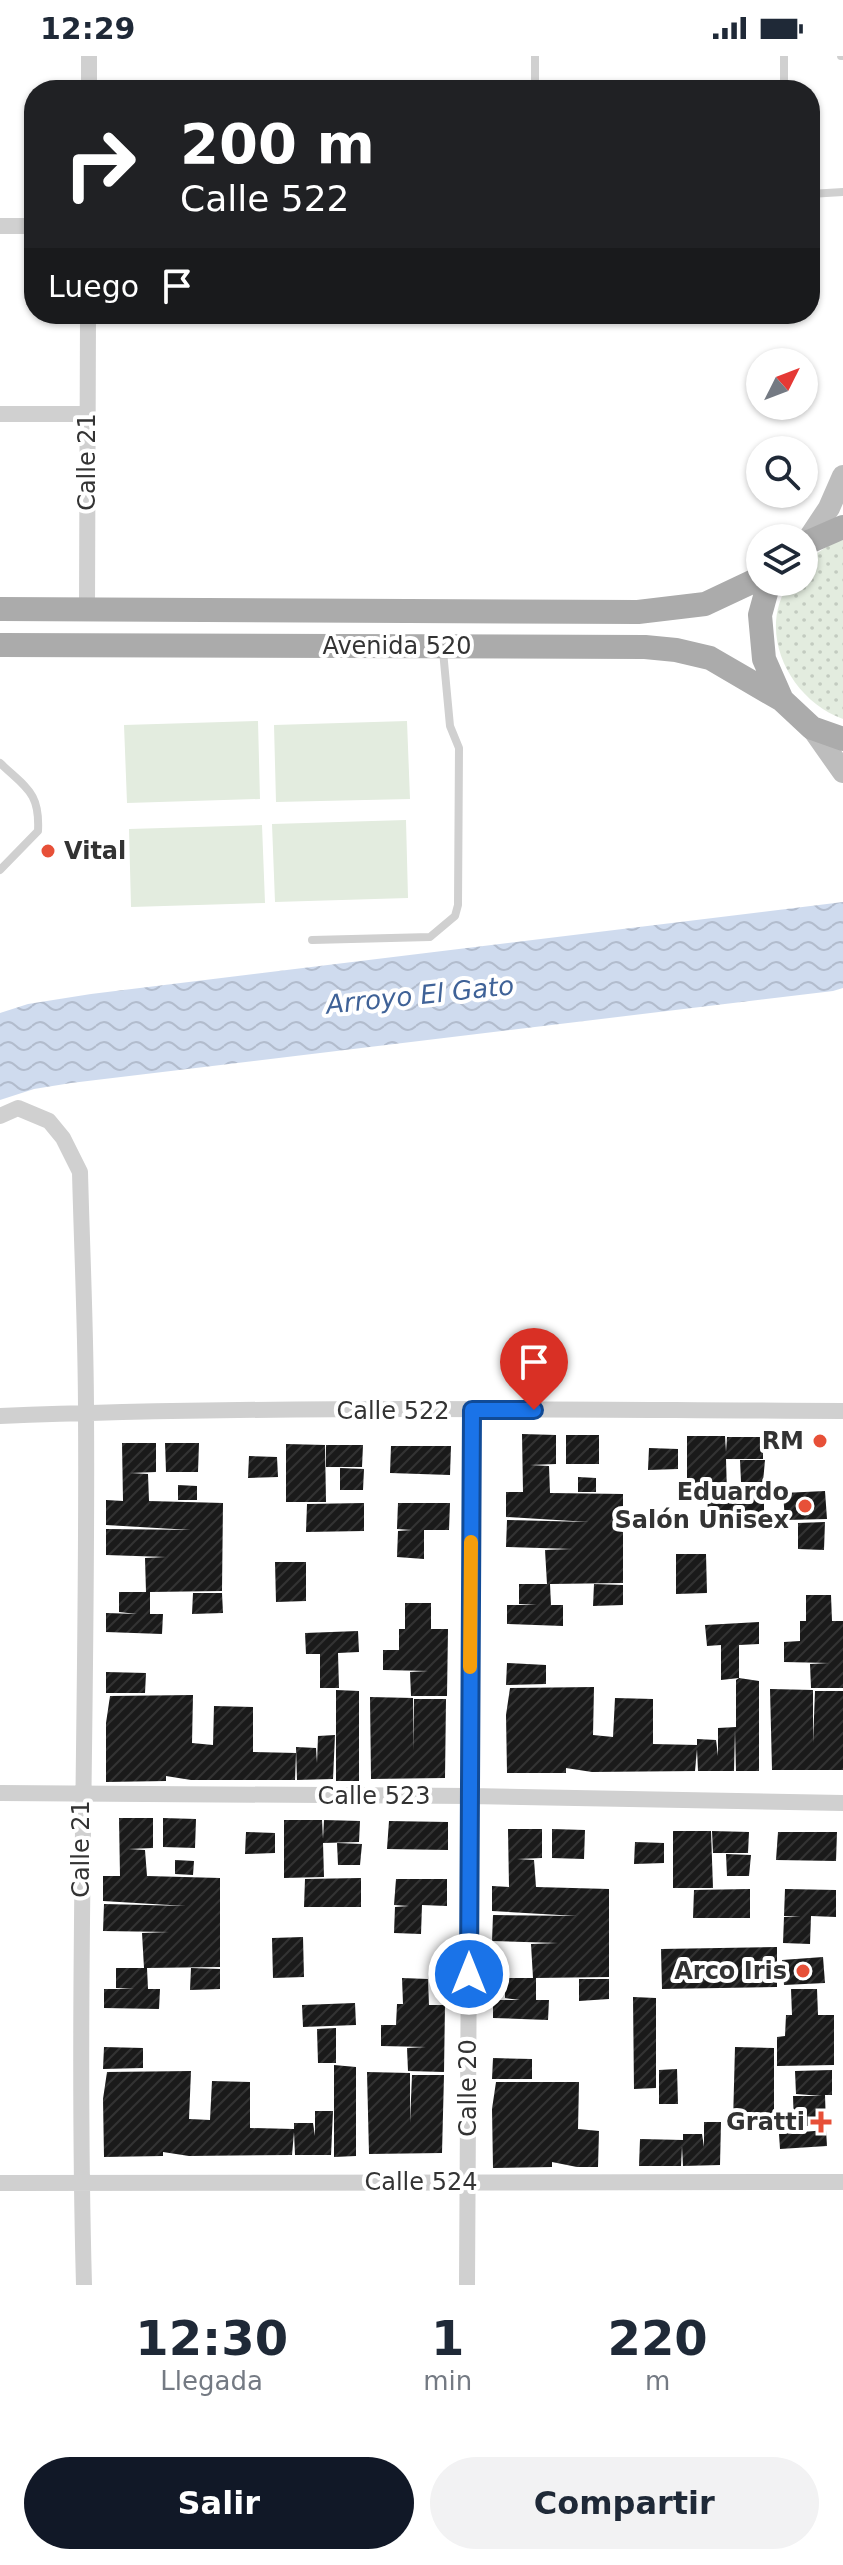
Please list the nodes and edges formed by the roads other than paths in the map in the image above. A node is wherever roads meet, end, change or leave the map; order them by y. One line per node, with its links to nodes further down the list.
1 (89, 56): 4 (street)
2 (535, 56): 5 (lane)
3 (784, 56): 6 (lane)
4 (89, 80)
5 (535, 80)
6 (784, 80)
7 (843, 192): 8 (lane)
8 (820, 193)
9 (0, 226): 10 (street)
10 (24, 226)
11 (88, 324): 13 (street, Calle 21)
12 (0, 414): 13 (street)
13 (88, 414): 21 (street, Calle 21)
14 (843, 476): 15 (main road)
15 (818, 524)
16 (843, 527): 17 (main road)
17 (818, 537)
18 (746, 585): 21 (main road, Avenida 520)
19 (765, 596): 24 (main road)
20 (0, 609): 21 (main road, Avenida 520)
21 (87, 609)
22 (0, 645): 23 (main road, Avenida 520)
23 (442, 646): 24 (main road, Avenida 520); 30 (lane)
24 (782, 700): 25 (main road)
25 (812, 728): 26 (main road); 28 (main road)
26 (843, 739)
27 (0, 763): 29 (lane)
28 (843, 772)
29 (0, 870)
30 (312, 940)
31 (0, 1116): 34 (street, Calle 21)
32 (472, 1410): 33 (street, Calle 522); 34 (street, Calle 522); 38 (street, Calle 20)
33 (843, 1411)
34 (86, 1413): 35 (street, Calle 522); 37 (street, Calle 21)
35 (0, 1416)
36 (0, 1793): 37 (street, Calle 523)
37 (81, 1793): 38 (street, Calle 523); 40 (street, Calle 21)
38 (470, 1796): 39 (street, Calle 523); 41 (street, Calle 20)
39 (843, 1803)
40 (81, 2182): 41 (street, Calle 524); 43 (street, Calle 524); 44 (street, Calle 21)
41 (468, 2182): 42 (street, Calle 524); 45 (street, Calle 20)
42 (843, 2182)
43 (0, 2183)
44 (84, 2285)
45 (467, 2285)

